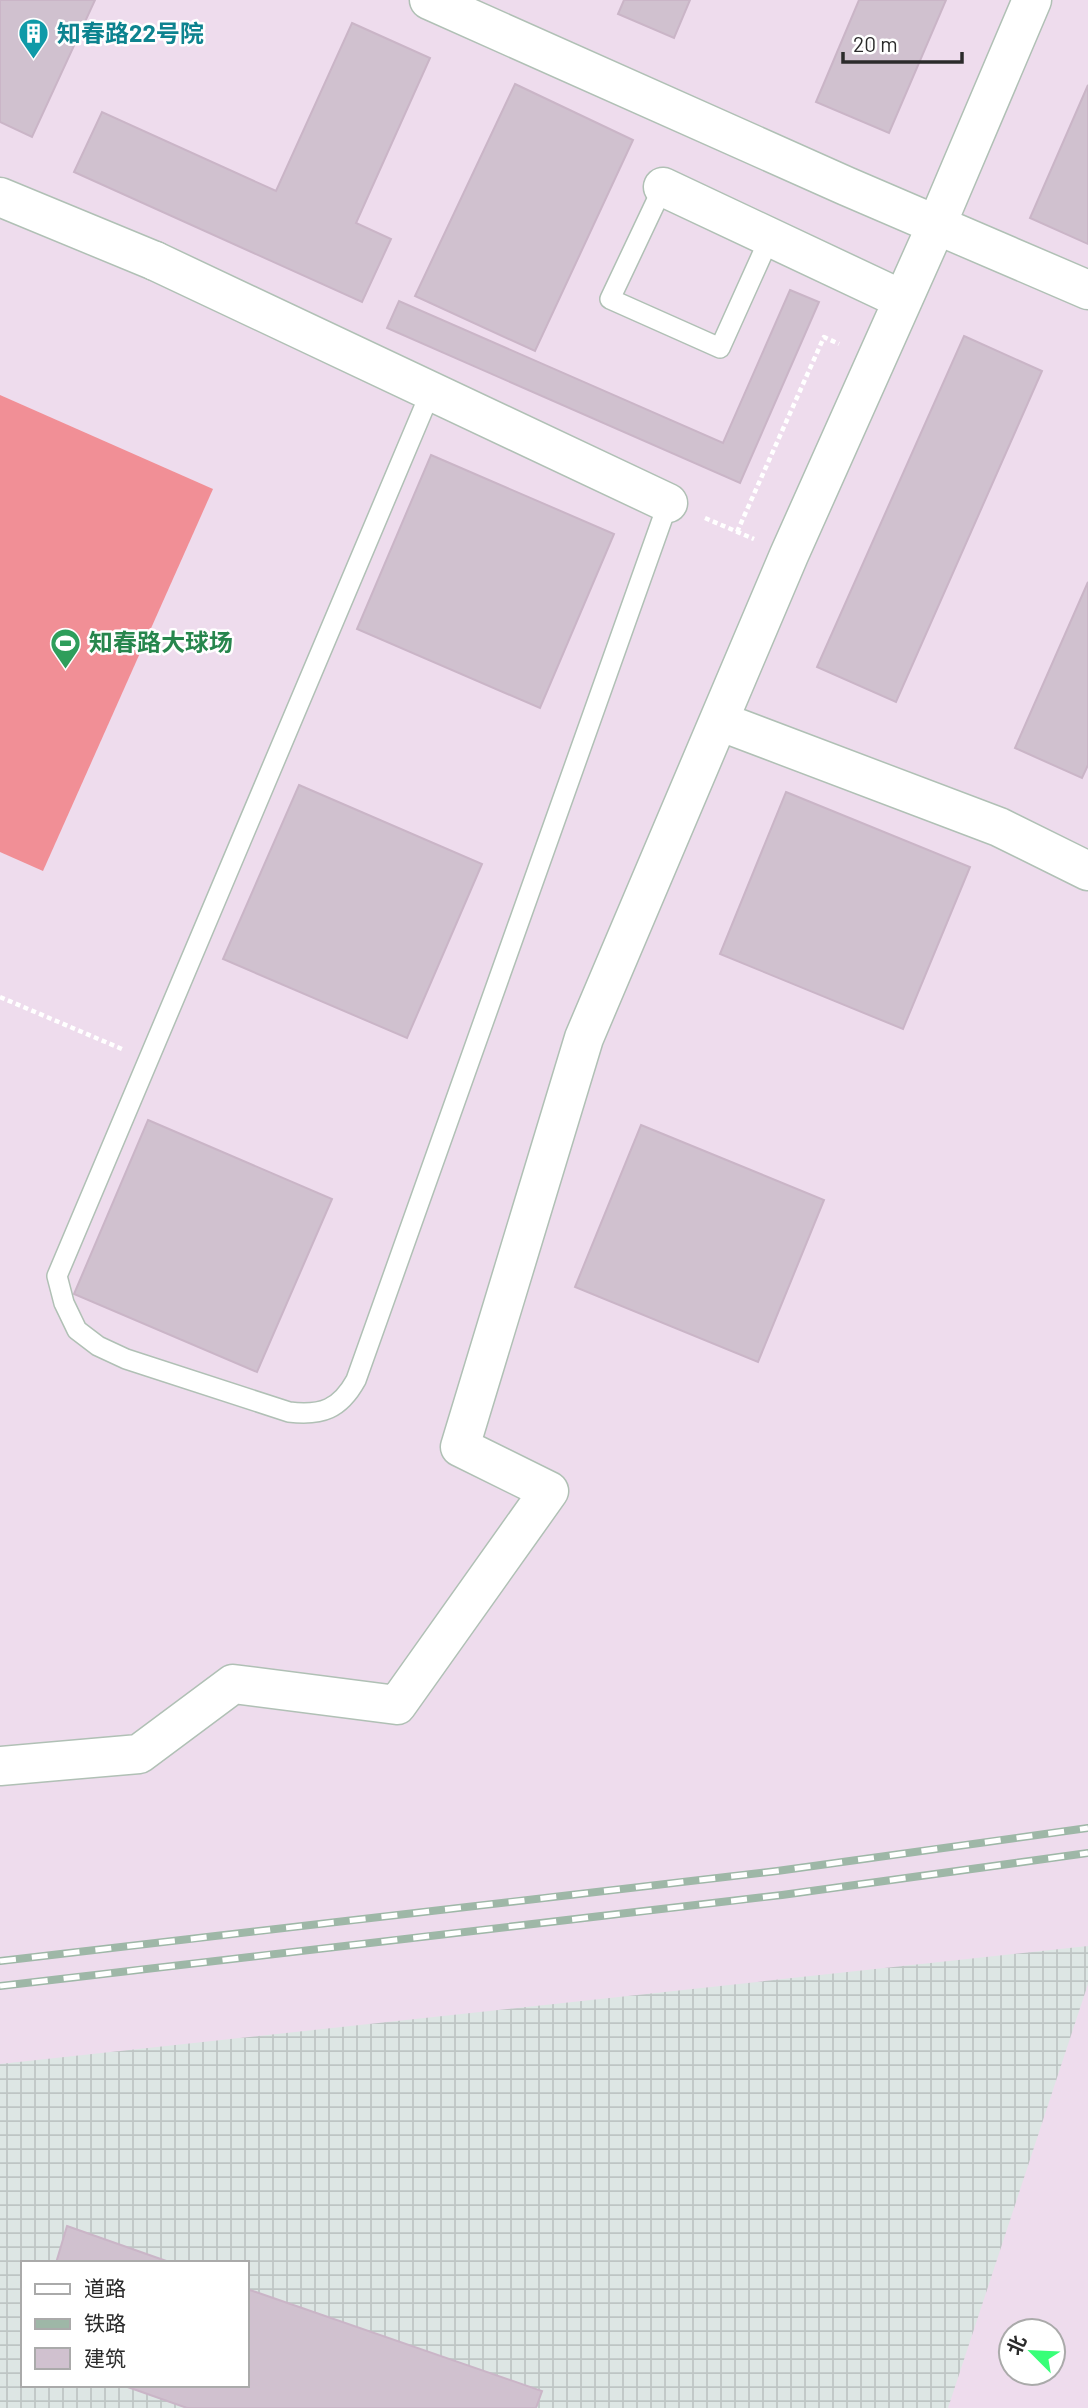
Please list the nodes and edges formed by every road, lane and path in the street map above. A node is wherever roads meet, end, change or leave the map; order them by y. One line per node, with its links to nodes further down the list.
1 (429, 0): 5 (street)
2 (1032, 0): 5 (street)
3 (663, 187): 6 (street); 6 (lane)
4 (0, 197): 10 (street)
5 (936, 226): 7 (street); 8 (street)
6 (770, 237): 8 (street)
7 (1088, 290)
8 (903, 300): 9 (street)
9 (876, 360): 12 (path); 13 (street)
10 (431, 391): 11 (street); 17 (lane)
11 (668, 503): 12 (path); 17 (lane)
12 (737, 532): 13 (path)
13 (789, 555): 14 (street)
14 (719, 720): 15 (street); 18 (street)
15 (1088, 871)
16 (0, 997): 17 (path)
17 (148, 1060)
18 (0, 1766)

